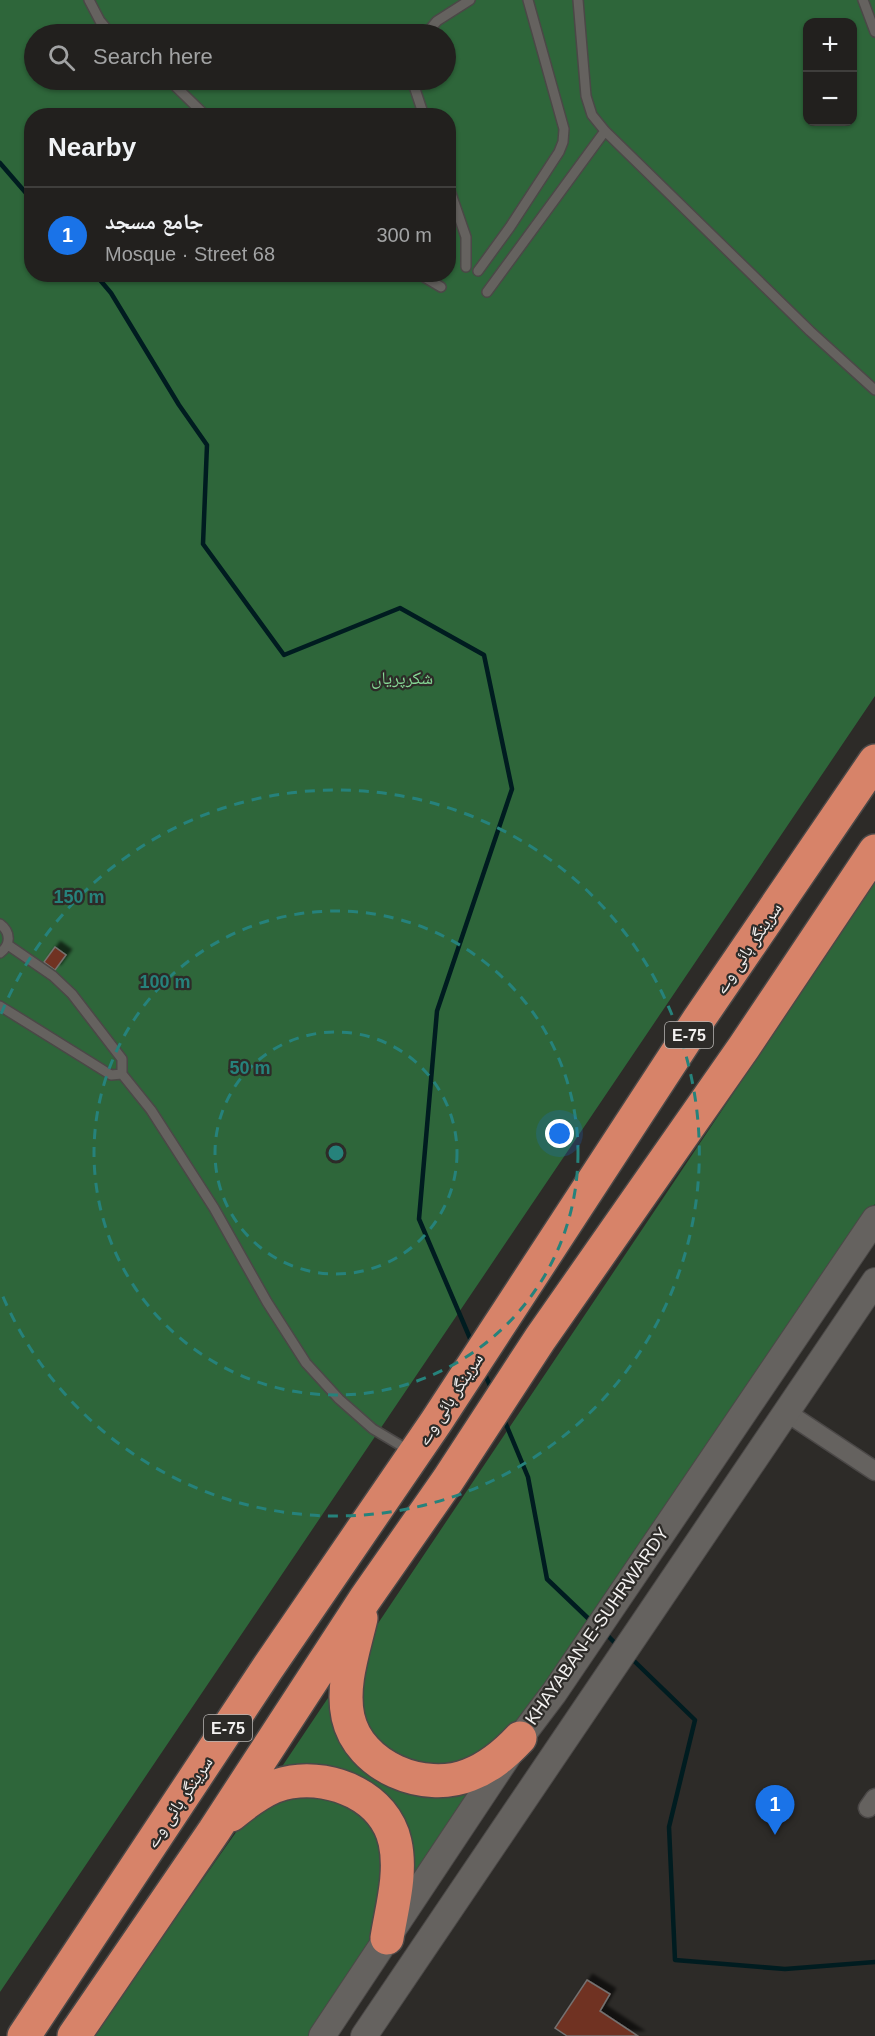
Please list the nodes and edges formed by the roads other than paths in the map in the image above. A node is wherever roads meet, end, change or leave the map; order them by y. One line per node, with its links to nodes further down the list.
1 (89, 0): 6 (lane)
2 (470, 0): 7 (lane)
3 (528, 0): 16 (lane)
4 (578, 0): 13 (lane)
5 (863, 0): 8 (lane)
6 (104, 24)
7 (434, 24)
8 (875, 32)
9 (179, 90): 11 (lane)
10 (415, 90): 12 (lane)
11 (198, 108)
12 (421, 108)
13 (605, 131): 19 (lane); 20 (lane)
14 (456, 208): 15 (lane)
15 (466, 267)
16 (478, 271)
17 (433, 282): 18 (lane)
18 (441, 287)
19 (487, 292)
20 (875, 390)
21 (875, 761): 32 (highway, سرینگر ہائی وے / E-75)
22 (875, 780): 23 (highway)
23 (875, 827)
24 (875, 851): 33 (highway, E-75)
25 (0, 924): 26 (lane)
26 (8, 945): 27 (lane); 29 (lane)
27 (0, 953)
28 (2, 1007): 29 (lane)
29 (122, 1074): 35 (lane)
30 (875, 1219): 37 (main road, KHAYABAN-E-SUHRWARDY)
31 (875, 1281): 34 (main road, KHAYABAN-E-SUHRWARDY)
32 (524, 1284): 33 (highway); 35 (highway, سرینگر ہائی وے / E-75)
33 (579, 1284): 39 (highway, E-75)
34 (786, 1412): 36 (street); 38 (main road, KHAYABAN-E-SUHRWARDY)
35 (414, 1453): 43 (highway, سرینگر ہائی وے / E-75)
36 (875, 1471)
37 (647, 1555): 38 (main road); 40 (main road, KHAYABAN-E-SUHRWARDY)
38 (670, 1583): 48 (main road, KHAYABAN-E-SUHRWARDY)
39 (365, 1599): 40 (highway); 41 (highway, E-75)
40 (520, 1738): 42 (main road, KHAYABAN-E-SUHRWARDY)
41 (214, 1831): 42 (highway); 46 (highway, E-75)
42 (387, 1938): 47 (main road, KHAYABAN-E-SUHRWARDY)
43 (44, 2007): 44 (highway); 45 (highway, سرینگر ہائی وے / E-75)
44 (0, 2034)
45 (24, 2036)
46 (74, 2036)
47 (322, 2036)
48 (364, 2036)

